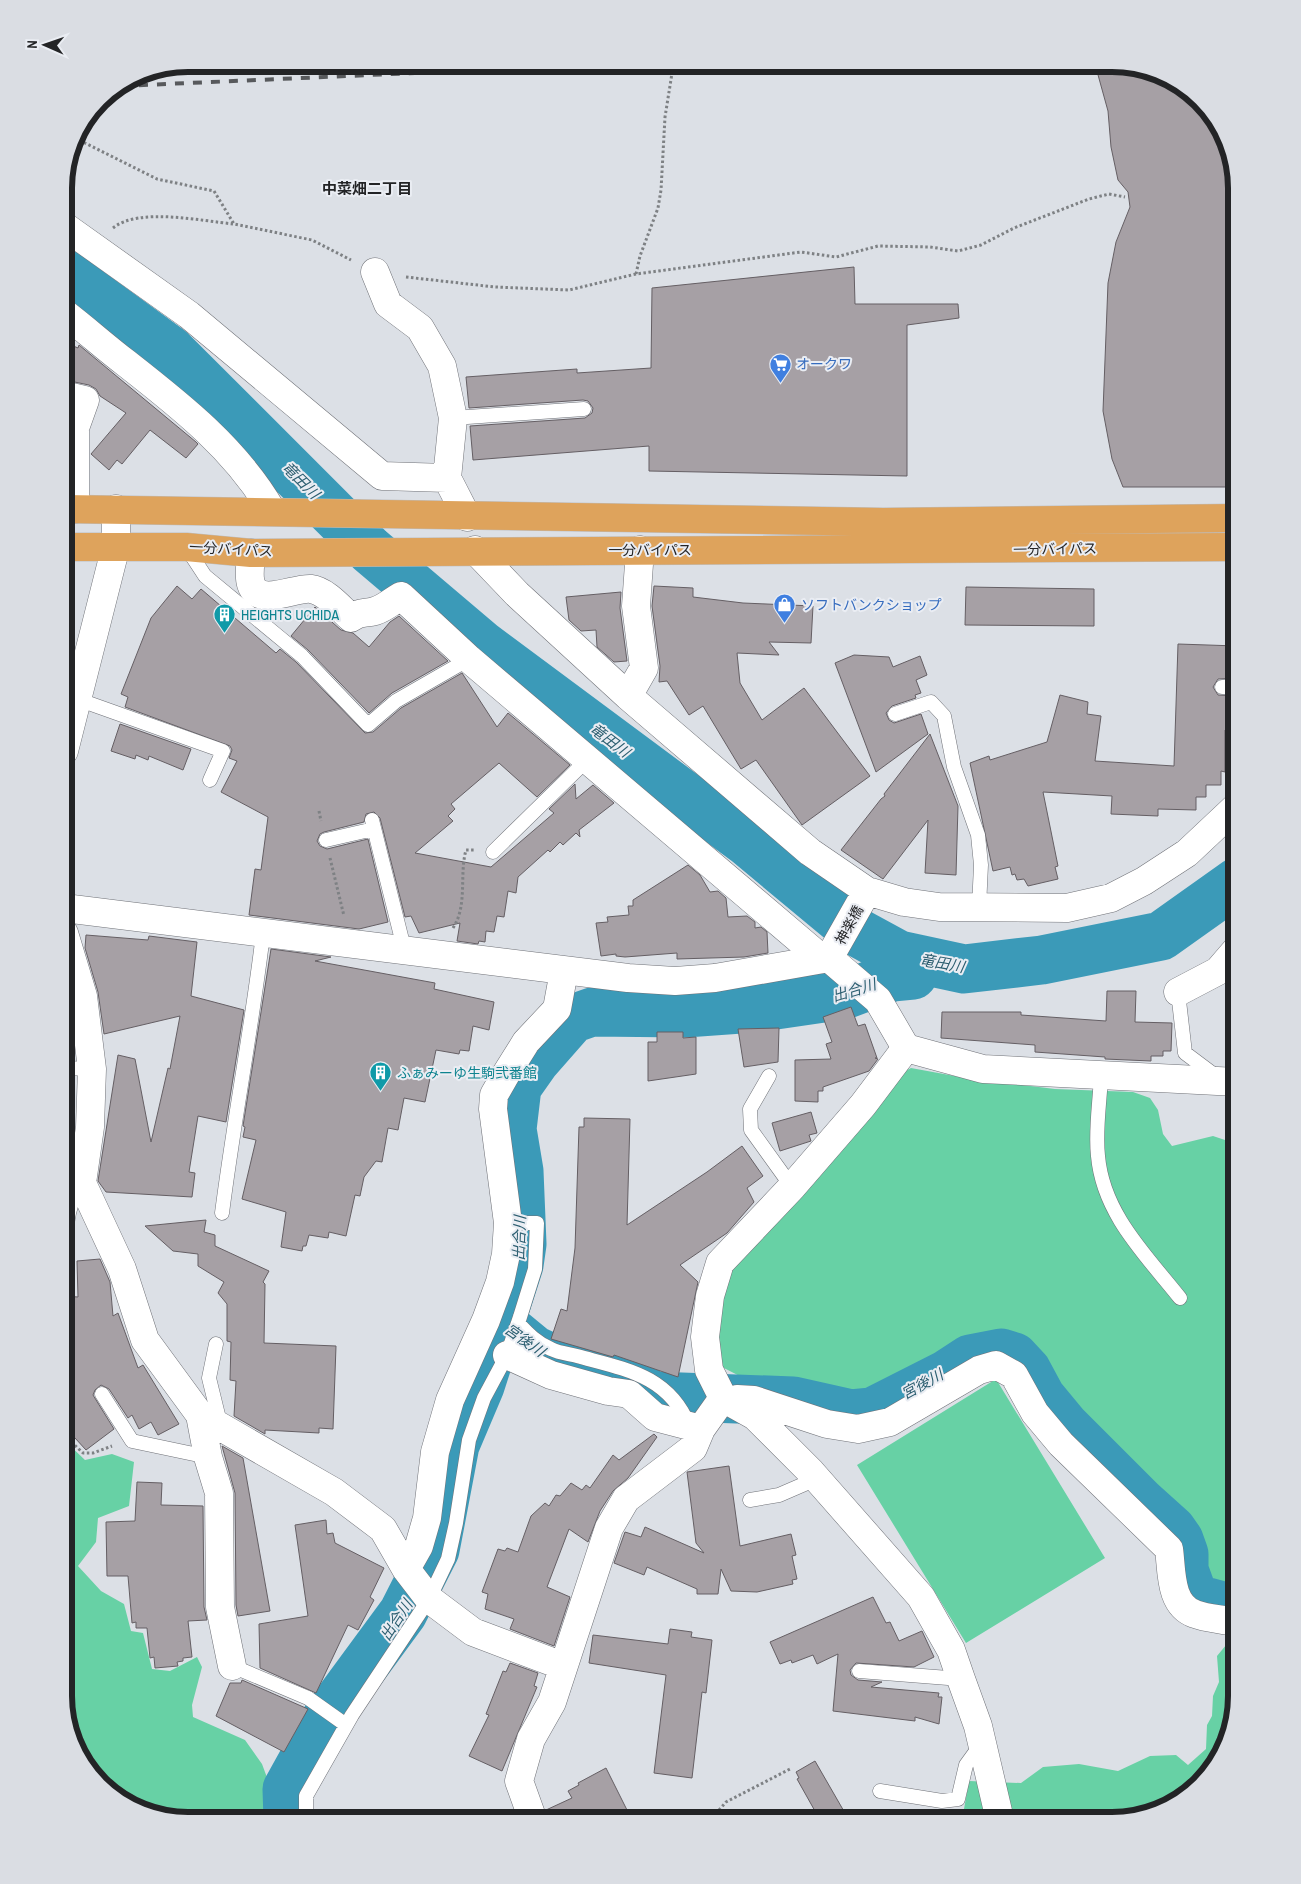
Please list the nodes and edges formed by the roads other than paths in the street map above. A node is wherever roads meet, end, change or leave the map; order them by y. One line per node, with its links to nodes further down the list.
1 (73, 232): 8 (street)
2 (375, 272): 6 (street)
3 (73, 320): 11 (street)
4 (73, 397): 7 (street)
5 (584, 409): 6 (lane)
6 (453, 418): 8 (street)
7 (73, 460)
8 (447, 478): 12 (street)
9 (73, 509): 10 (highway, 一分バイパス)
10 (116, 509): 11 (highway, 一分バイパス); 14 (street)
11 (272, 511): 12 (highway, 一分バイパス)
12 (468, 517): 13 (highway, 一分バイパス)
13 (1228, 518)
14 (116, 546): 15 (highway, 一分バイパス); 16 (highway, 一分バイパス); 22 (street)
15 (186, 546): 20 (highway, 一分バイパス); 21 (lane)
16 (73, 547)
17 (1228, 547): 19 (highway, 一分バイパス)
18 (475, 550): 19 (highway, 一分バイパス); 20 (highway, 一分バイパス); 25 (street)
19 (640, 550): 25 (street)
20 (251, 553): 21 (street)
21 (469, 659): 27 (street)
22 (74, 681): 28 (lane)
23 (1222, 687): 24 (lane)
24 (1228, 687)
25 (628, 696): 32 (street)
26 (895, 714): 33 (lane)
27 (588, 759): 31 (lane); 38 (street)
28 (210, 780)
29 (1228, 814): 33 (street)
30 (326, 840): 36 (lane)
31 (494, 852)
32 (867, 892): 33 (street); 38 (street, 神楽橋)
33 (980, 907)
34 (73, 909): 35 (street)
35 (264, 934): 36 (street); 52 (lane)
36 (405, 952): 39 (street)
37 (1228, 959): 40 (street)
38 (832, 962): 39 (street); 42 (street)
39 (564, 971): 53 (street)
40 (1178, 992): 47 (lane)
41 (73, 998): 44 (street)
42 (906, 1048): 45 (street); 50 (street)
43 (73, 1068): 44 (lane)
44 (92, 1069): 49 (street)
45 (1101, 1075): 48 (street); 54 (lane)
46 (769, 1076): 50 (lane)
47 (1228, 1081)
48 (1228, 1082)
49 (82, 1182): 51 (lane); 60 (street)
50 (792, 1187): 59 (street)
51 (73, 1196)
52 (222, 1213)
53 (508, 1223): 55 (lane); 65 (street)
54 (1180, 1298)
55 (518, 1324): 57 (lane); 61 (lane)
56 (216, 1344): 60 (lane)
57 (507, 1355): 61 (street); 66 (lane)
58 (102, 1394): 62 (lane)
59 (723, 1398): 61 (street); 63 (street); 67 (street)
60 (211, 1421): 62 (street); 65 (street)
61 (695, 1427): 69 (street)
62 (208, 1457): 68 (street)
63 (816, 1479): 64 (lane); 71 (street)
64 (750, 1500)
65 (406, 1570): 66 (street)
66 (429, 1599): 69 (street); 72 (lane)
67 (1228, 1621)
68 (232, 1666): 72 (lane)
69 (563, 1666): 76 (street)
70 (859, 1671): 71 (lane)
71 (962, 1679): 73 (street)
72 (346, 1725): 75 (lane)
73 (982, 1743): 74 (lane); 77 (street)
74 (880, 1791)
75 (306, 1811)
76 (530, 1811)
77 (998, 1812)

